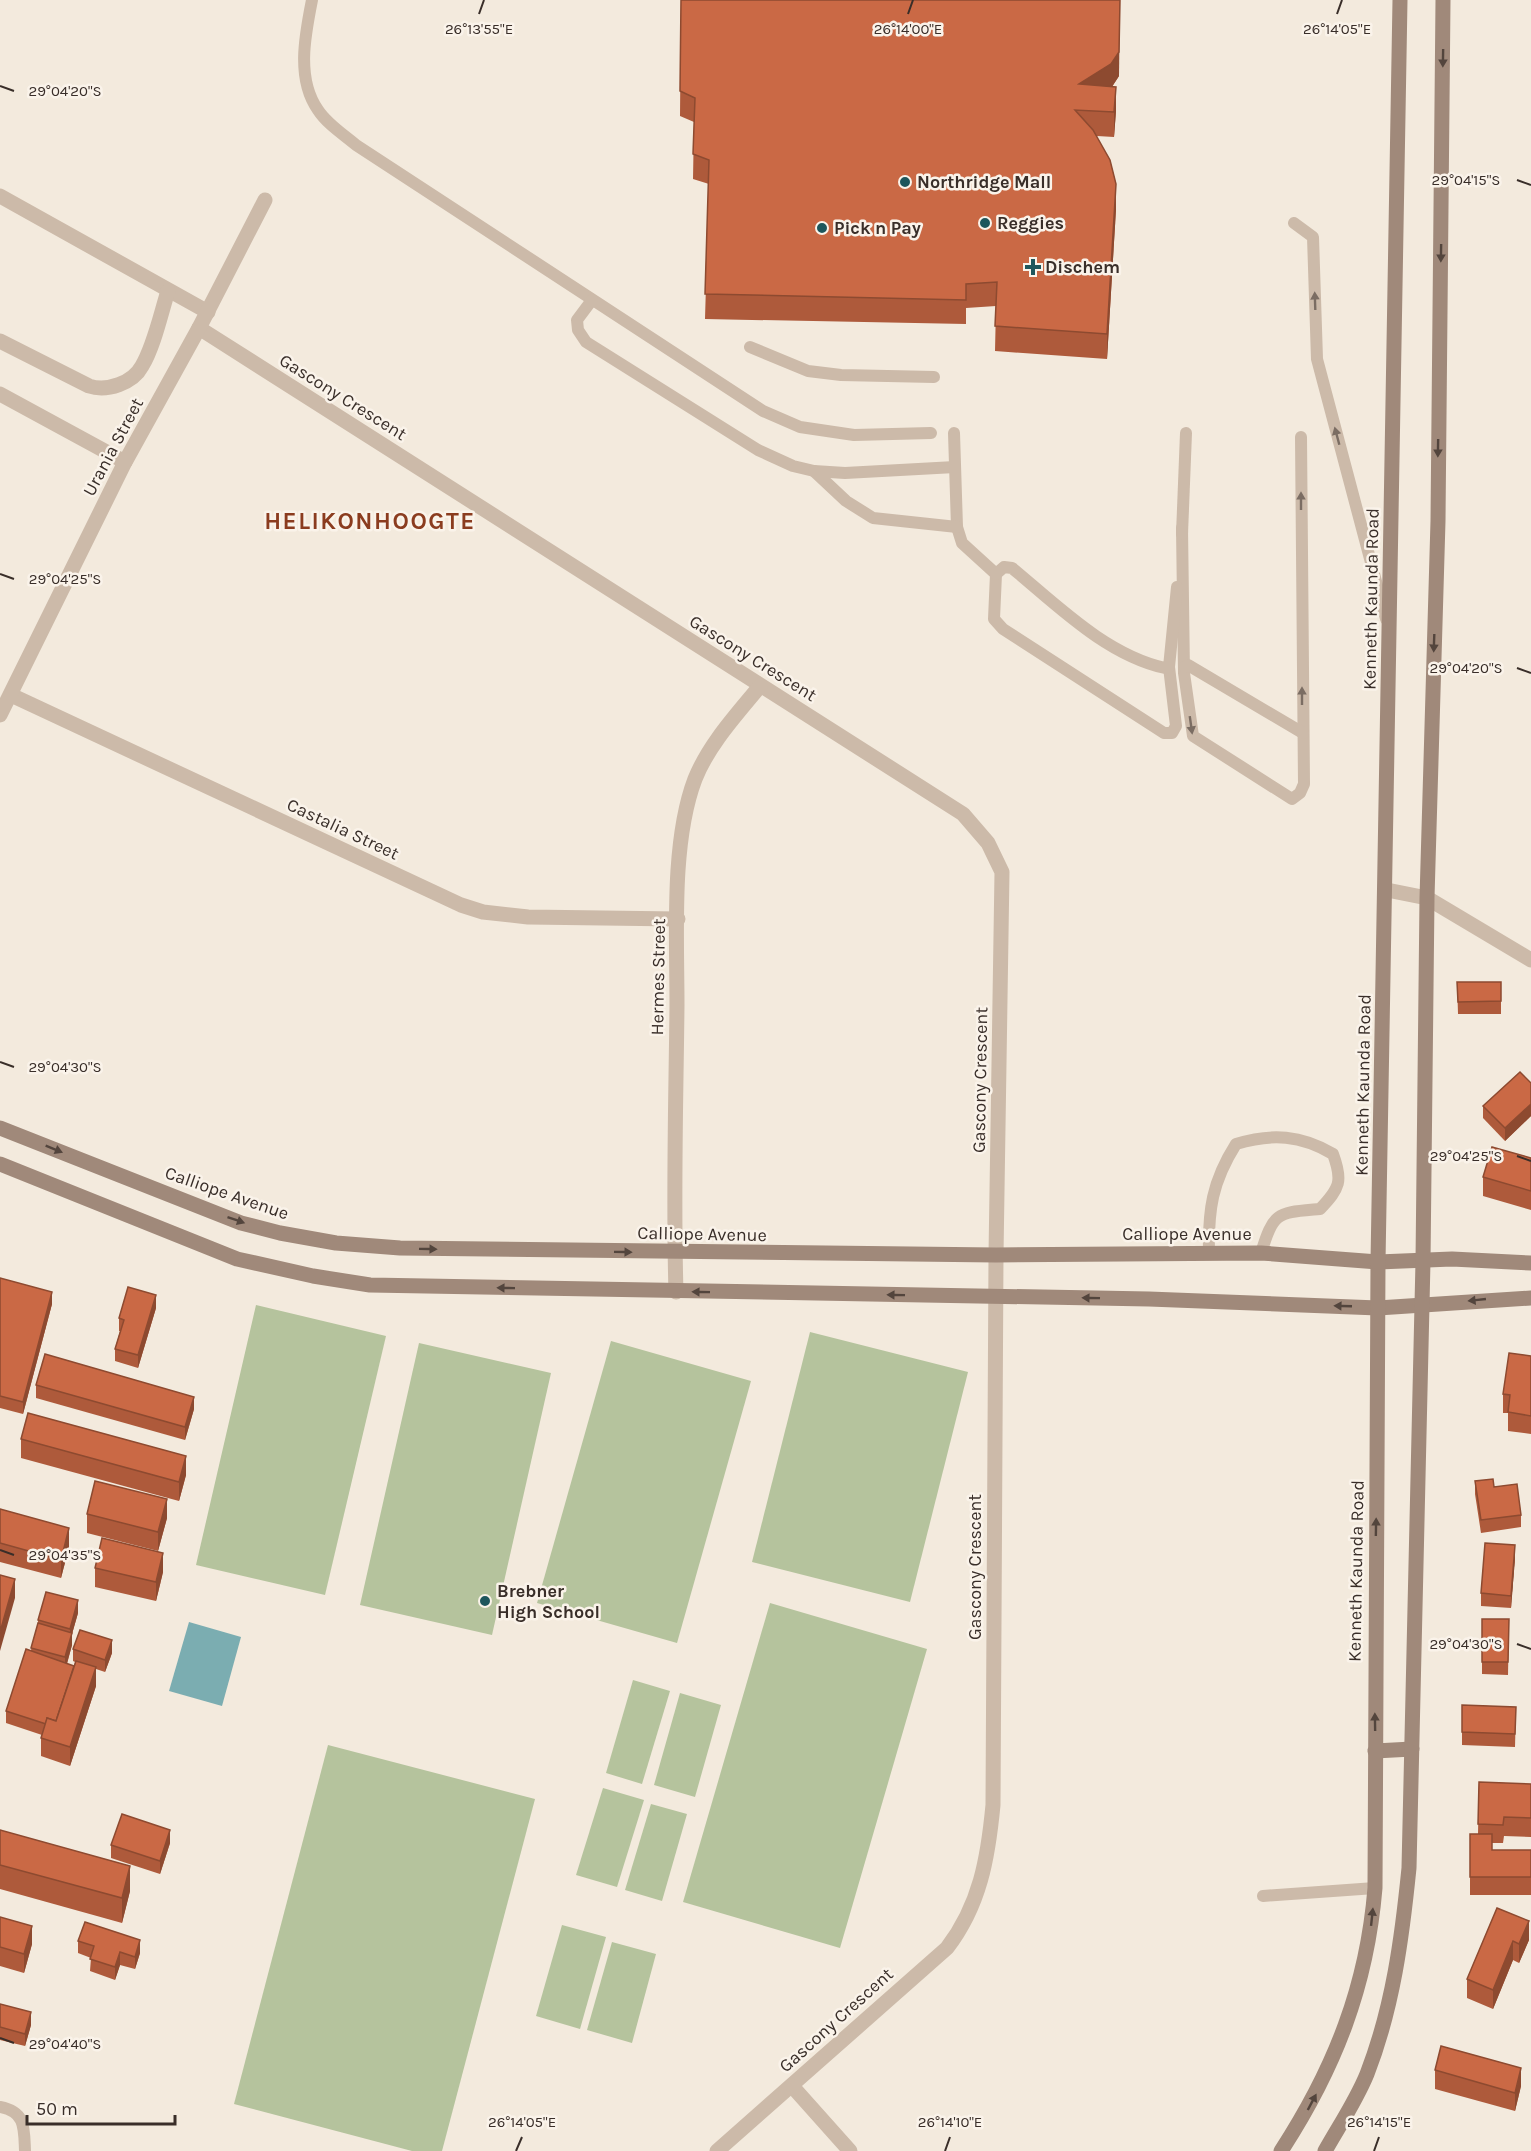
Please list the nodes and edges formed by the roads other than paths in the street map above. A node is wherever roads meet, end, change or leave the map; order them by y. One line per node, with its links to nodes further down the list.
1 (312, 0): 8 (lane)
2 (1400, 0): 25 (main road, Kenneth Kaunda Road)
3 (1443, 0): 33 (main road, one-way to 33)
4 (0, 196): 7 (street)
5 (265, 200): 9 (street, Urania Street)
6 (1294, 223): 25 (lane, one-way to 6)
7 (168, 291): 9 (street); 11 (street)
8 (592, 300): 15 (lane); 21 (lane)
9 (208, 312): 10 (street, Urania Street)
10 (199, 328): 19 (street, Urania Street); 28 (street, Gascony Crescent)
11 (0, 341)
12 (750, 347): 13 (lane)
13 (934, 377)
14 (0, 394): 19 (street)
15 (931, 433)
16 (954, 433): 20 (lane)
17 (1186, 433): 23 (lane)
18 (1301, 437): 31 (lane, one-way to 18)
19 (125, 462): 29 (street, Urania Street)
20 (955, 467): 21 (lane); 22 (lane)
21 (814, 471): 22 (lane)
22 (957, 527): 24 (lane)
23 (1182, 528): 26 (lane); 27 (lane)
24 (996, 574): 26 (lane); 26 (lane)
25 (1390, 635): 32 (main road, Kenneth Kaunda Road)
26 (1169, 667)
27 (1185, 667): 31 (lane); 31 (lane, one-way to 31)
28 (760, 686): 34 (street, Hermes Street); 41 (street, Gascony Crescent)
29 (11, 695): 30 (street, Urania Street); 34 (street, Castalia Street)
30 (0, 715)
31 (1303, 733)
32 (1387, 890): 33 (street); 43 (main road, Kenneth Kaunda Road)
33 (1427, 898): 35 (street); 42 (main road)
34 (678, 919): 38 (street, Hermes Street)
35 (1531, 960)
36 (0, 1128): 38 (main road, Calliope Avenue, one-way to 38)
37 (0, 1164): 45 (main road, one-way to 37)
38 (675, 1253): 41 (main road, Calliope Avenue); 45 (street, Hermes Street)
39 (1209, 1254): 40 (main road, Calliope Avenue); 40 (lane); 41 (main road, Calliope Avenue)
40 (1261, 1254): 43 (main road, Calliope Avenue)
41 (996, 1255): 46 (street, Gascony Crescent)
42 (1423, 1261): 43 (main road, Calliope Avenue); 44 (main road, Calliope Avenue); 48 (main road)
43 (1378, 1262): 49 (main road, Kenneth Kaunda Road)
44 (1531, 1263)
45 (676, 1292): 46 (main road, one-way to 45)
46 (997, 1296): 49 (main road, one-way to 46); 54 (street, Gascony Crescent)
47 (1531, 1298): 48 (main road, one-way to 48)
48 (1422, 1306): 49 (main road); 50 (main road)
49 (1378, 1308): 51 (main road, Kenneth Kaunda Road, one-way to 49)
50 (1412, 1749): 51 (main road); 60 (main road)
51 (1375, 1751): 52 (main road, Kenneth Kaunda Road)
52 (1375, 1888): 53 (lane); 59 (main road, Kenneth Kaunda Road, one-way to 52)
53 (1263, 1896)
54 (792, 2086): 57 (street, Gascony Crescent); 58 (street)
55 (0, 2107): 56 (lane)
56 (25, 2151)
57 (717, 2151)
58 (850, 2151)
59 (1281, 2151)
60 (1325, 2151)

